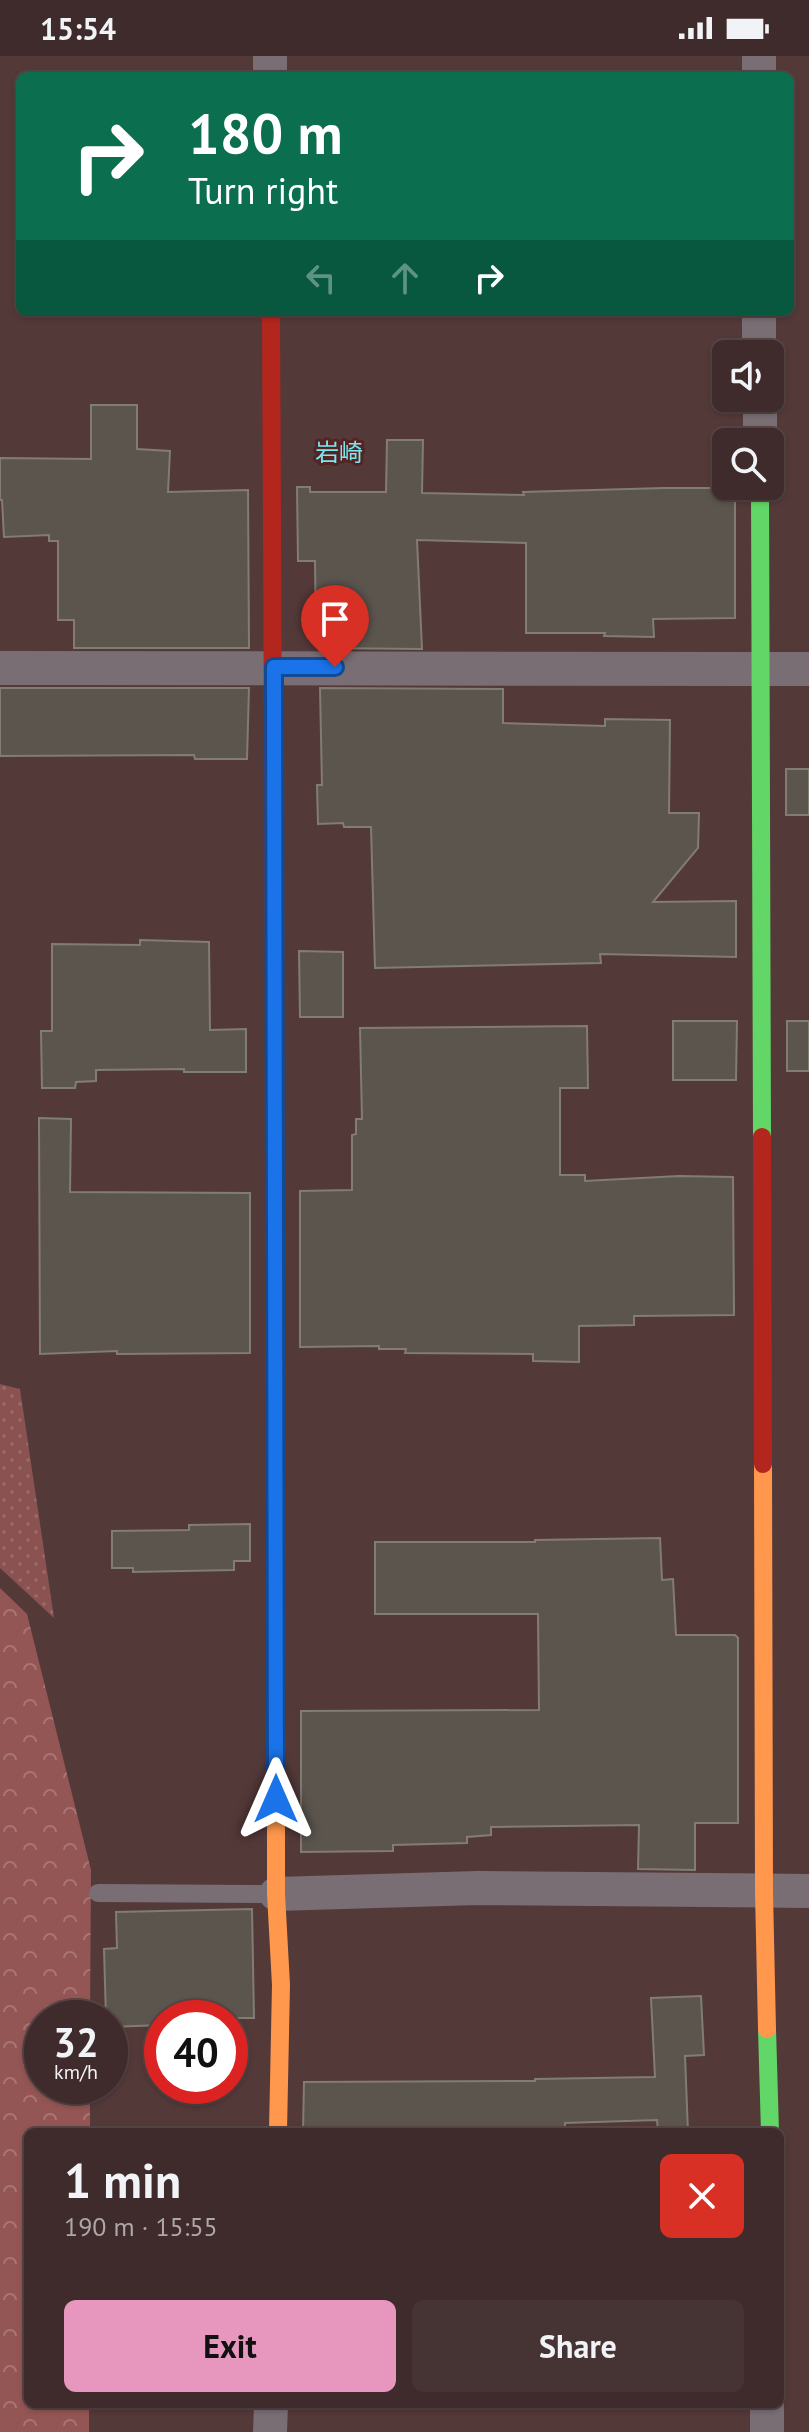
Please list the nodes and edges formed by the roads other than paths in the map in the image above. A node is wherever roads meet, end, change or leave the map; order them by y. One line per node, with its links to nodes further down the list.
1 (271, 316): 5 (street)
2 (759, 316): 3 (street)
3 (759, 340)
4 (760, 500): 7 (street)
5 (274, 667): 6 (street); 7 (street); 12 (street)
6 (0, 668)
7 (760, 669): 8 (street); 10 (street)
8 (809, 669)
9 (809, 1891): 10 (street)
10 (764, 1892): 12 (street); 14 (street)
11 (98, 1893): 12 (lane)
12 (276, 1894): 13 (street)
13 (278, 2128)
14 (770, 2128)
15 (271, 2408): 17 (street)
16 (767, 2408): 18 (street)
17 (270, 2432)
18 (767, 2432)

